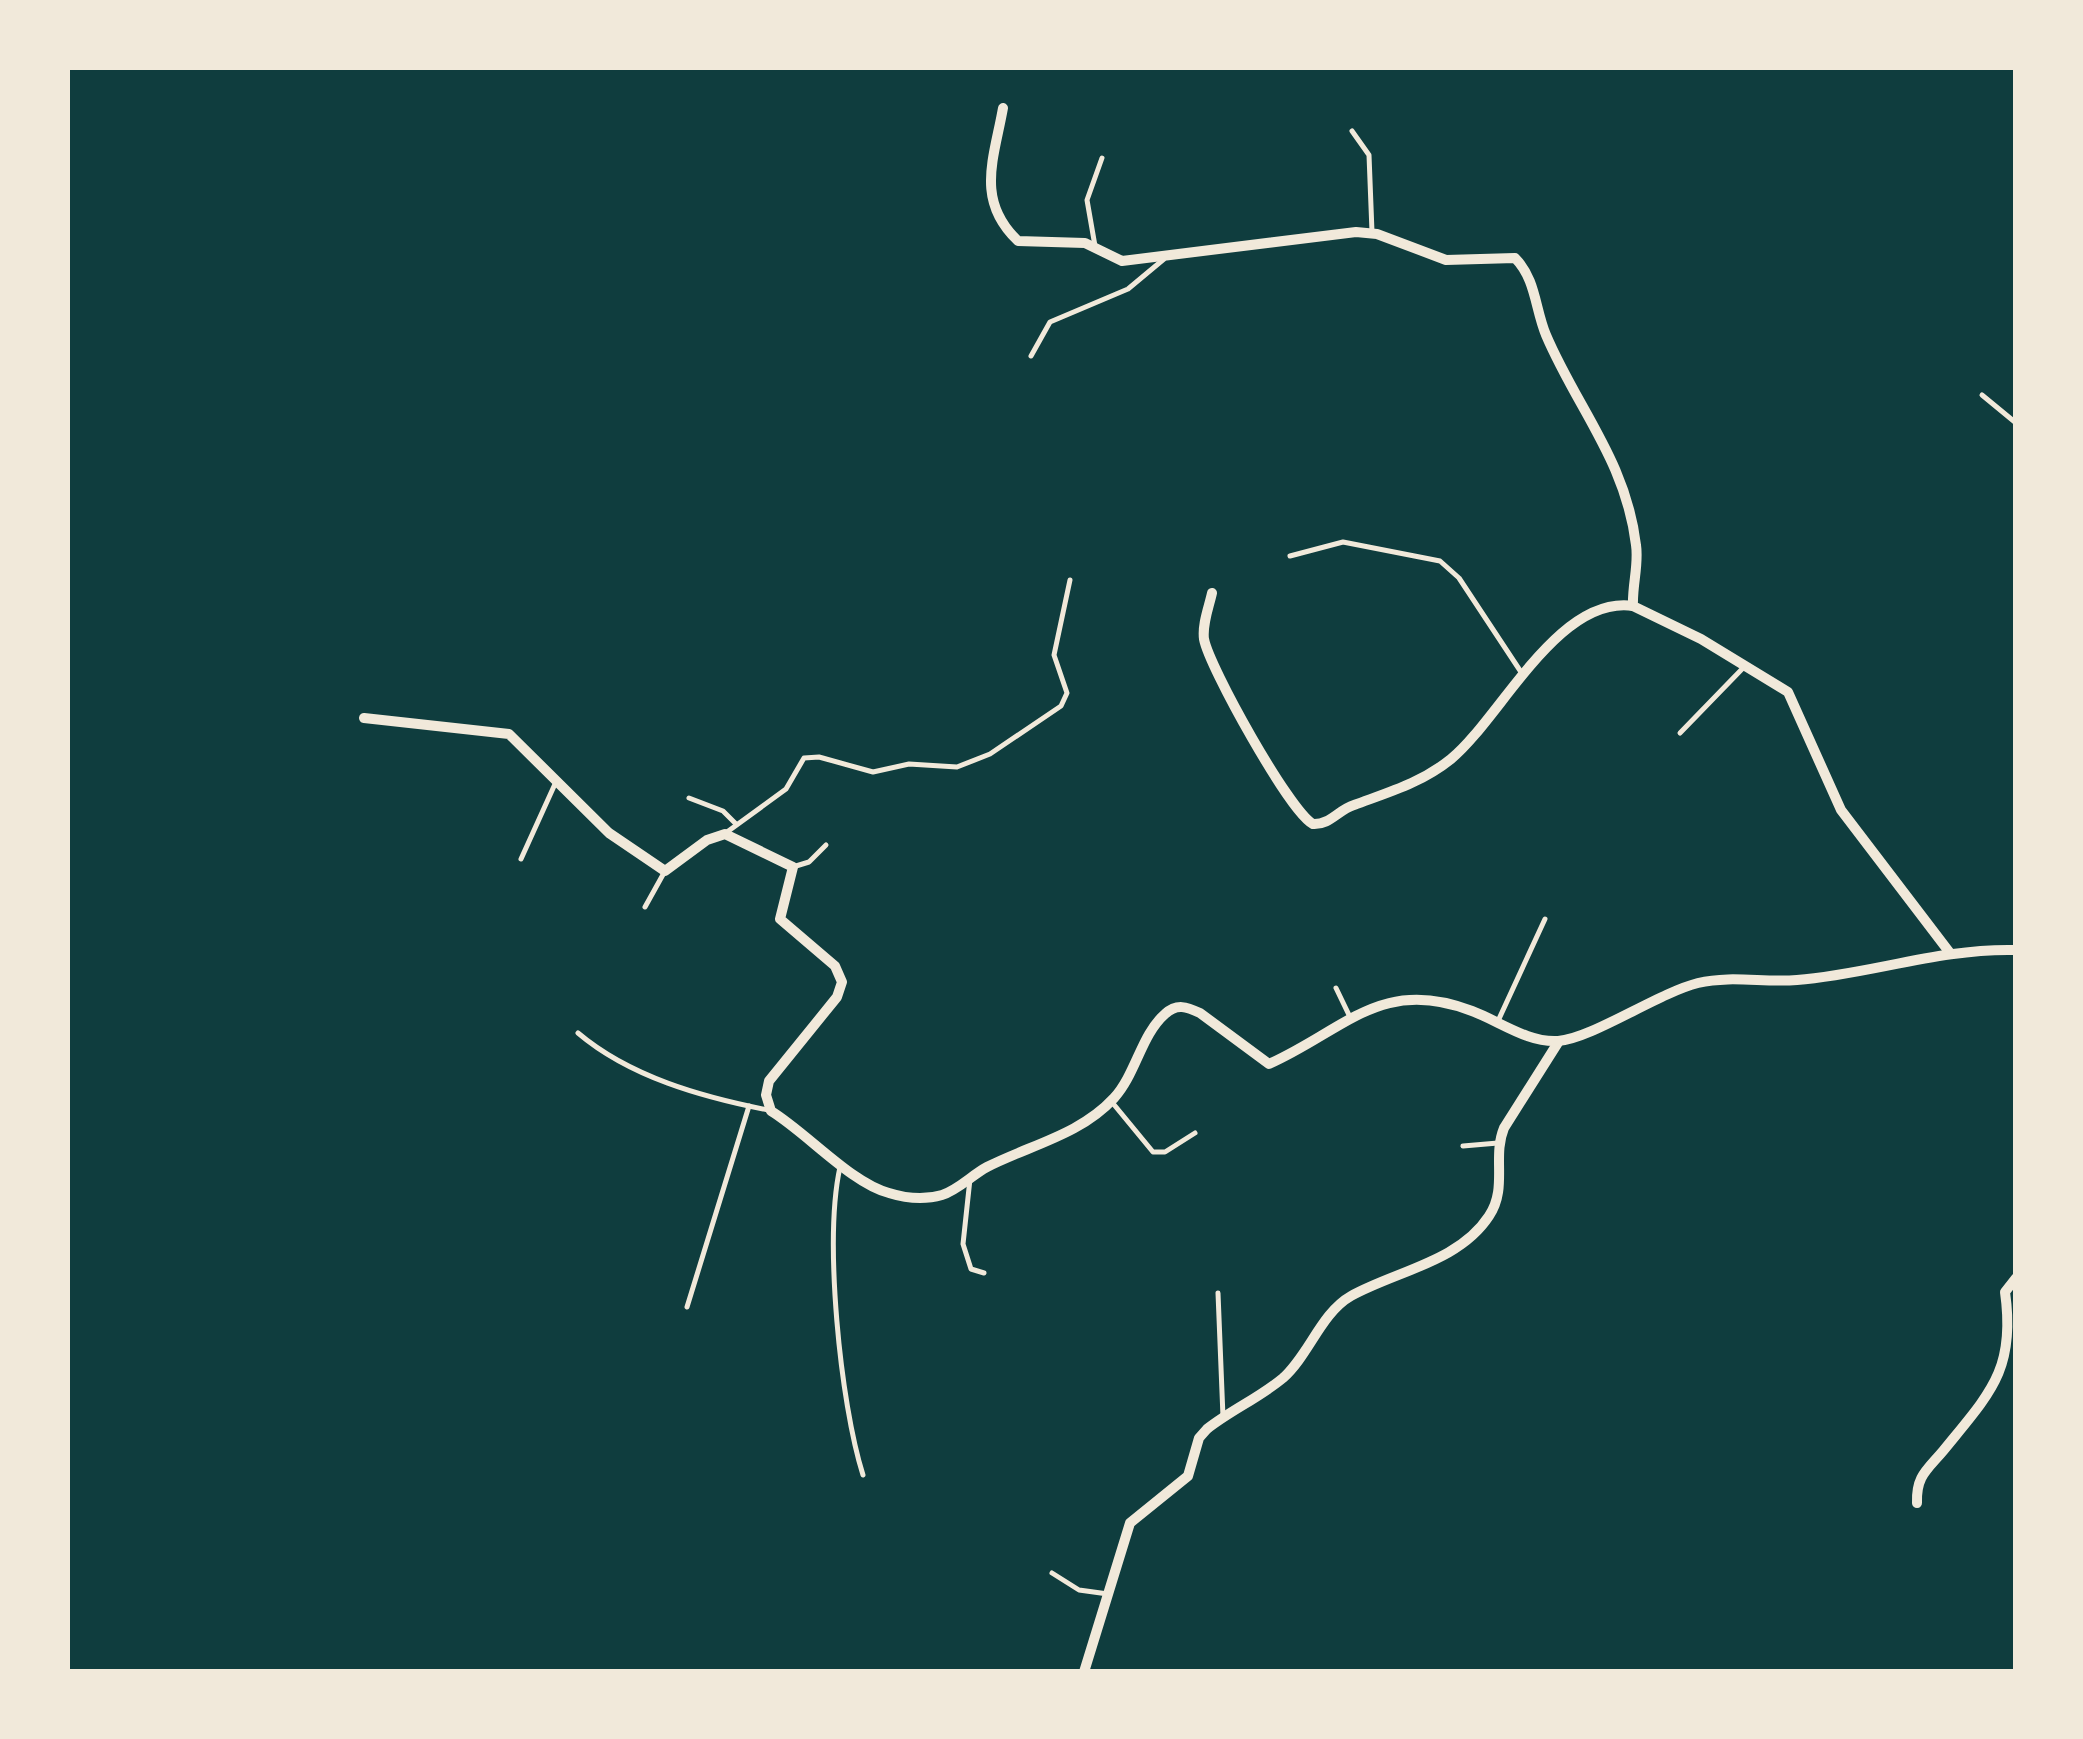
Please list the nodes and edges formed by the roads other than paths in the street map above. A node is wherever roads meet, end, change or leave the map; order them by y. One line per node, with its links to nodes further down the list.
1 (1002, 108): 5 (street)
2 (1352, 131): 4 (lane)
3 (1102, 158): 5 (lane)
4 (1372, 233): 6 (street); 13 (street)
5 (1096, 248): 6 (street)
6 (1164, 259): 7 (lane)
7 (1031, 356)
8 (1982, 394): 9 (lane)
9 (2016, 423)
10 (1290, 556): 15 (lane)
11 (1070, 580): 20 (lane)
12 (1212, 593): 15 (street)
13 (1633, 606): 14 (street); 15 (street)
14 (1746, 665): 17 (lane); 29 (street)
15 (1521, 672)
16 (364, 718): 18 (street)
17 (1680, 732)
18 (556, 781): 23 (lane); 25 (street)
19 (689, 798): 20 (lane)
20 (736, 824): 21 (lane)
21 (725, 834): 24 (street); 25 (street)
22 (826, 845): 24 (lane)
23 (521, 859)
24 (793, 867): 37 (street)
25 (665, 871): 26 (lane)
26 (645, 908)
27 (1544, 919): 32 (lane)
28 (2016, 950): 29 (street)
29 (1950, 953): 34 (street)
30 (1336, 988): 31 (lane)
31 (1351, 1019): 32 (street); 35 (street)
32 (1498, 1022): 34 (street)
33 (578, 1033): 36 (lane)
34 (1559, 1041): 39 (street)
35 (1111, 1101): 38 (lane); 42 (street)
36 (749, 1106): 37 (lane); 46 (lane)
37 (771, 1111): 41 (street)
38 (1195, 1133)
39 (1498, 1143): 40 (lane); 47 (street)
40 (1462, 1146)
41 (840, 1164): 42 (street); 48 (lane)
42 (970, 1178): 43 (lane)
43 (984, 1273)
44 (2016, 1278): 49 (street)
45 (1218, 1293): 47 (lane)
46 (687, 1307)
47 (1222, 1416): 51 (street)
48 (864, 1474)
49 (1916, 1503)
50 (1052, 1573): 51 (lane)
51 (1109, 1594): 52 (street)
52 (1084, 1672)

